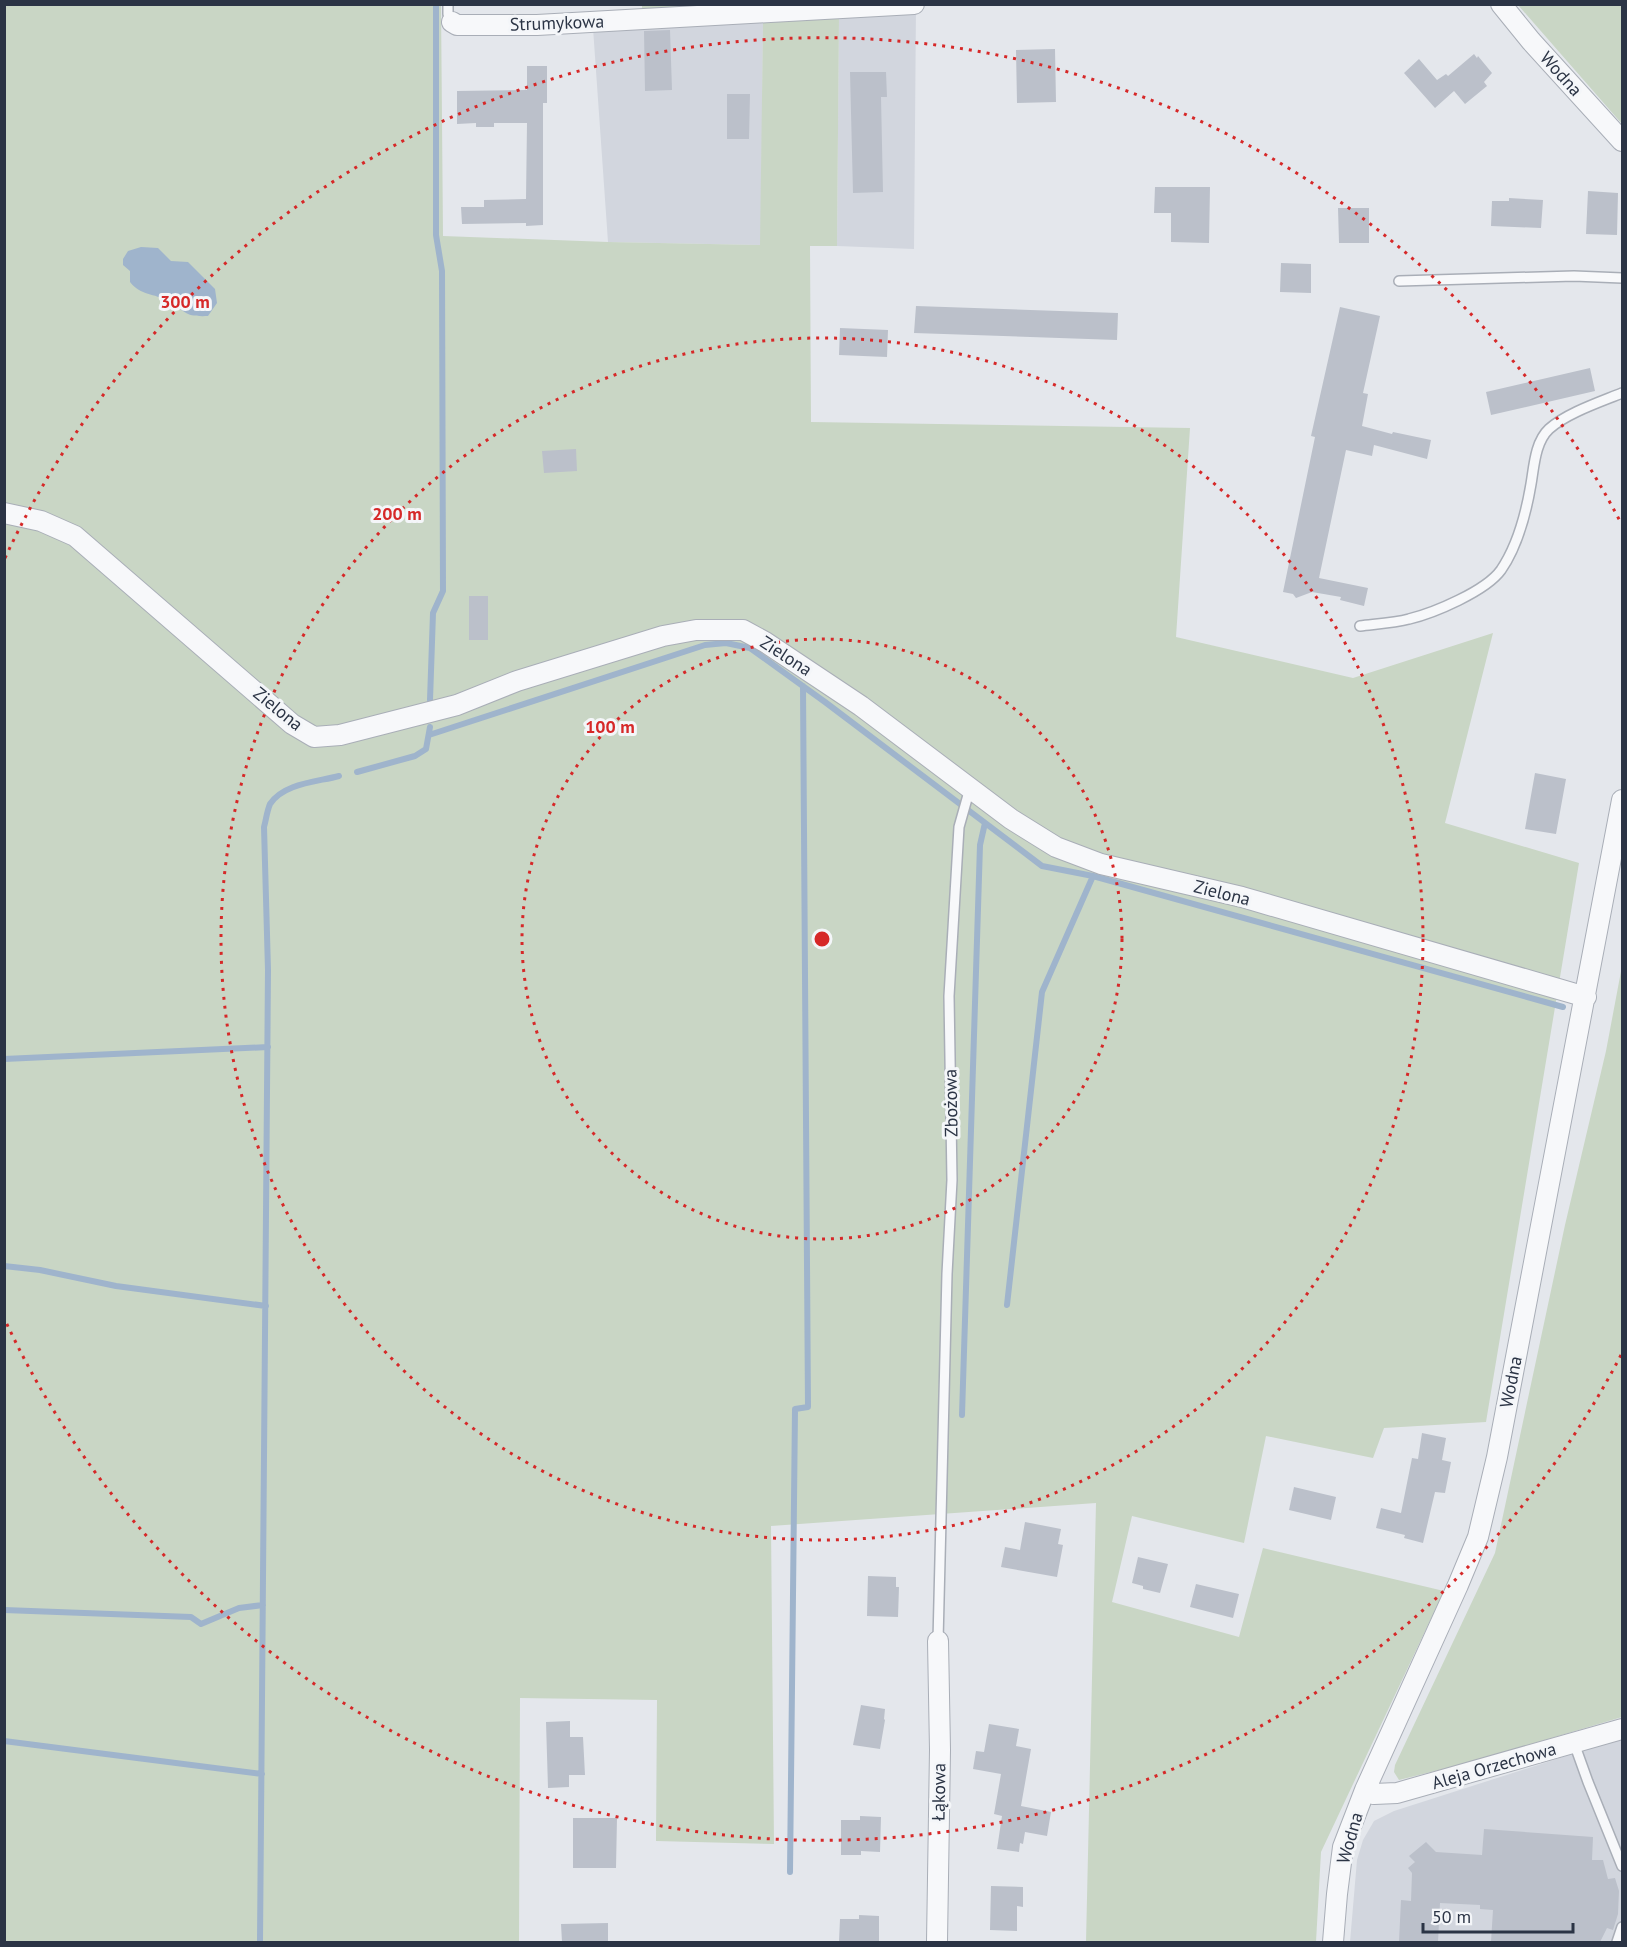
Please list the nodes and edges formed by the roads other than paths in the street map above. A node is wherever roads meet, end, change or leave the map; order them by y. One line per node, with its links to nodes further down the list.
1 (914, 4): 3 (street, Strumykowa)
2 (1501, 4): 4 (street, Wodna)
3 (450, 13)
4 (1623, 141)
5 (1623, 278): 6 (lane)
6 (1399, 281)
7 (1623, 393): 9 (lane)
8 (4, 513): 10 (street, Zielona)
9 (1360, 626)
10 (970, 788): 12 (street, Zielona); 13 (lane, Zbożowa)
11 (1623, 800): 12 (street, Wodna)
12 (1586, 997): 16 (street, Wodna)
13 (938, 1641): 19 (street, Łąkowa)
14 (1623, 1729): 15 (street, Aleja Orzechowa)
15 (1574, 1743): 16 (street, Aleja Orzechowa); 17 (lane)
16 (1365, 1790): 20 (street, Wodna)
17 (1623, 1866)
18 (1623, 1927): 21 (lane)
19 (937, 1942)
20 (1333, 1942)
21 (1617, 1942)

